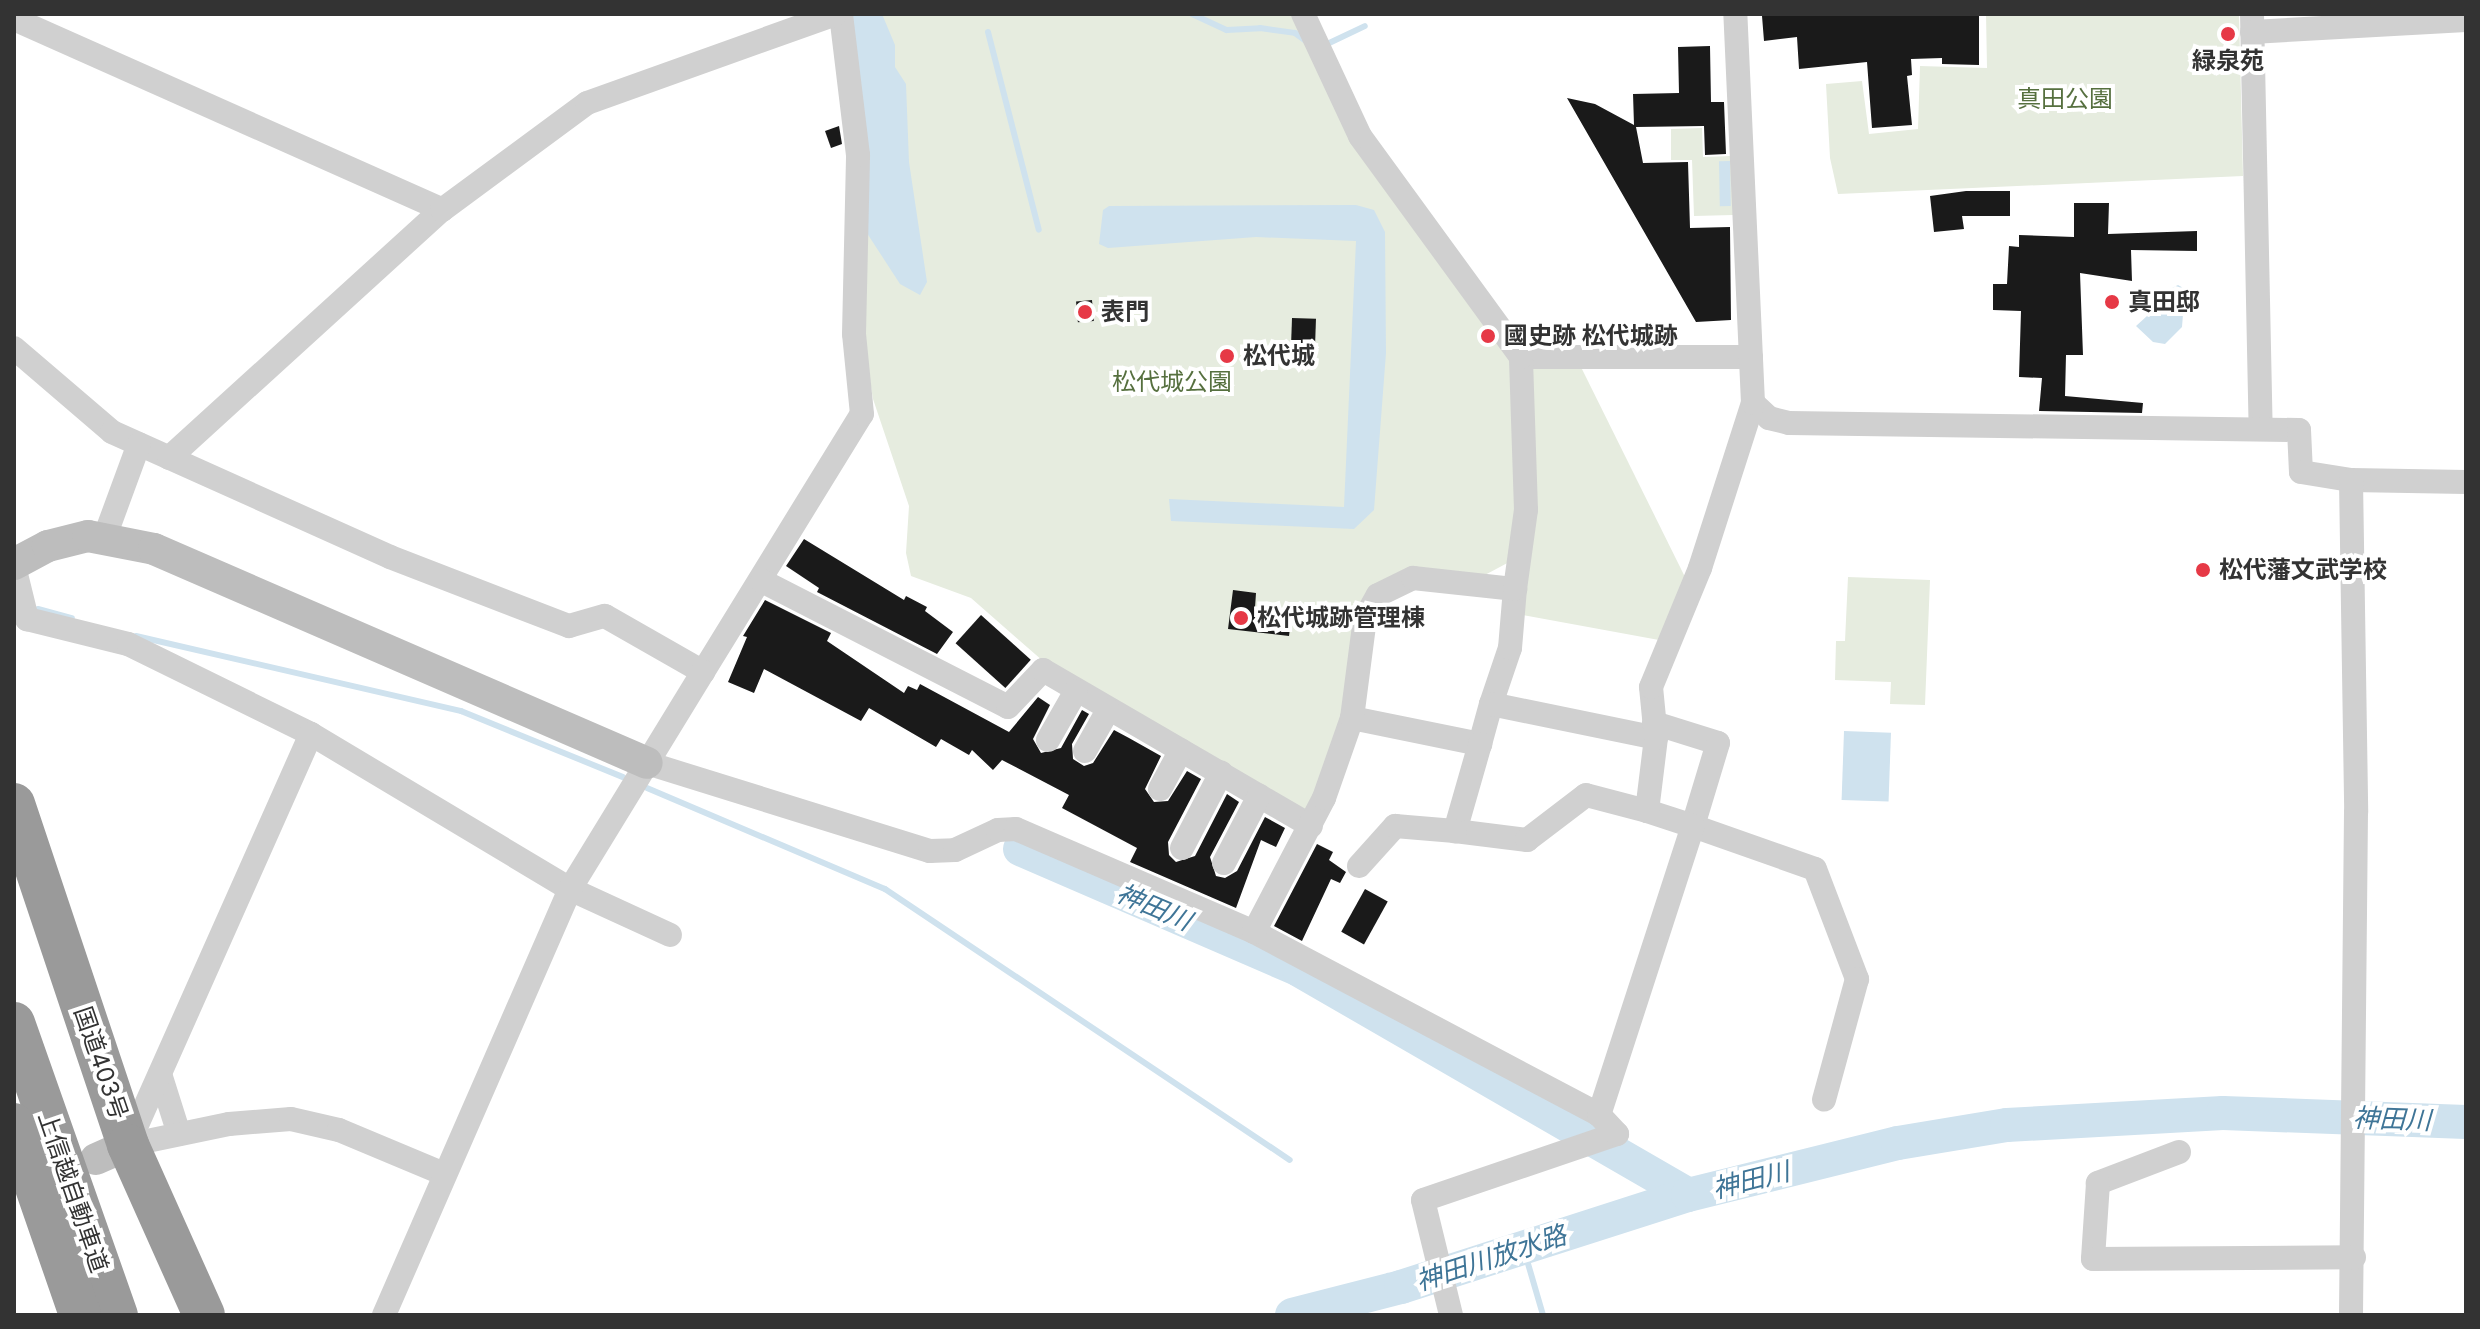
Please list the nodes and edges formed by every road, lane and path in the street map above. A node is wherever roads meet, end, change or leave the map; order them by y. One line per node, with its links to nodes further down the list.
1 (838, 14): 8 (street); 20 (street)
2 (1303, 14): 10 (street)
3 (1735, 14): 11 (street)
4 (14, 19): 8 (street)
5 (2362, 20): 6 (street); 7 (street)
6 (2466, 20)
7 (2252, 23): 13 (street)
8 (442, 210): 15 (street)
9 (14, 348): 14 (street)
10 (1521, 357): 11 (street); 21 (street)
11 (1751, 357): 12 (street)
12 (1753, 403): 13 (street); 27 (street)
13 (2261, 429): 16 (street)
14 (139, 444): 15 (street); 18 (street)
15 (169, 458): 22 (street)
16 (2351, 480): 17 (street); 57 (street)
17 (2466, 482)
18 (104, 539): 19 (street); 33 (street)
19 (14, 565): 28 (street)
20 (762, 581): 22 (street); 23 (street)
21 (1515, 589): 24 (street); 26 (street)
22 (703, 672): 33 (street)
23 (1076, 691): 25 (street); 29 (street)
24 (1491, 704): 27 (street); 30 (street)
25 (1108, 710): 31 (street); 32 (street)
26 (1352, 718): 30 (street); 39 (street)
27 (1655, 731): 38 (street); 40 (street)
28 (311, 734): 45 (street); 49 (street)
29 (1048, 740)
30 (1480, 744): 41 (street)
31 (1181, 750): 34 (street); 35 (street)
32 (1085, 751)
33 (647, 763): 45 (street); 46 (street)
34 (1221, 773): 36 (street); 42 (street)
35 (1160, 789)
36 (1259, 796): 39 (street); 43 (street)
37 (14, 804): 54 (highway, 国道403号)
38 (1647, 811): 40 (street); 41 (street)
39 (1311, 826): 46 (street)
40 (1693, 826): 50 (street); 51 (street)
41 (1455, 831): 44 (street)
42 (1182, 848)
43 (1224, 863)
44 (1359, 866)
45 (570, 889): 47 (street); 56 (street)
46 (1254, 932): 51 (street)
47 (670, 935)
48 (14, 1023): 59 (highway, 上信越自動車道)
49 (160, 1074): 53 (street); 54 (street)
50 (1824, 1100)
51 (1599, 1115): 62 (street)
52 (14, 1124): 58 (highway, 上信越自動車道)
53 (179, 1134): 54 (street); 56 (street)
54 (112, 1152): 60 (highway, 国道403号)
55 (2179, 1152): 57 (street)
56 (444, 1174): 61 (street)
57 (2354, 1257): 63 (street)
58 (80, 1315)
59 (117, 1315)
60 (204, 1315)
61 (384, 1315)
62 (1451, 1315)
63 (2351, 1315)

